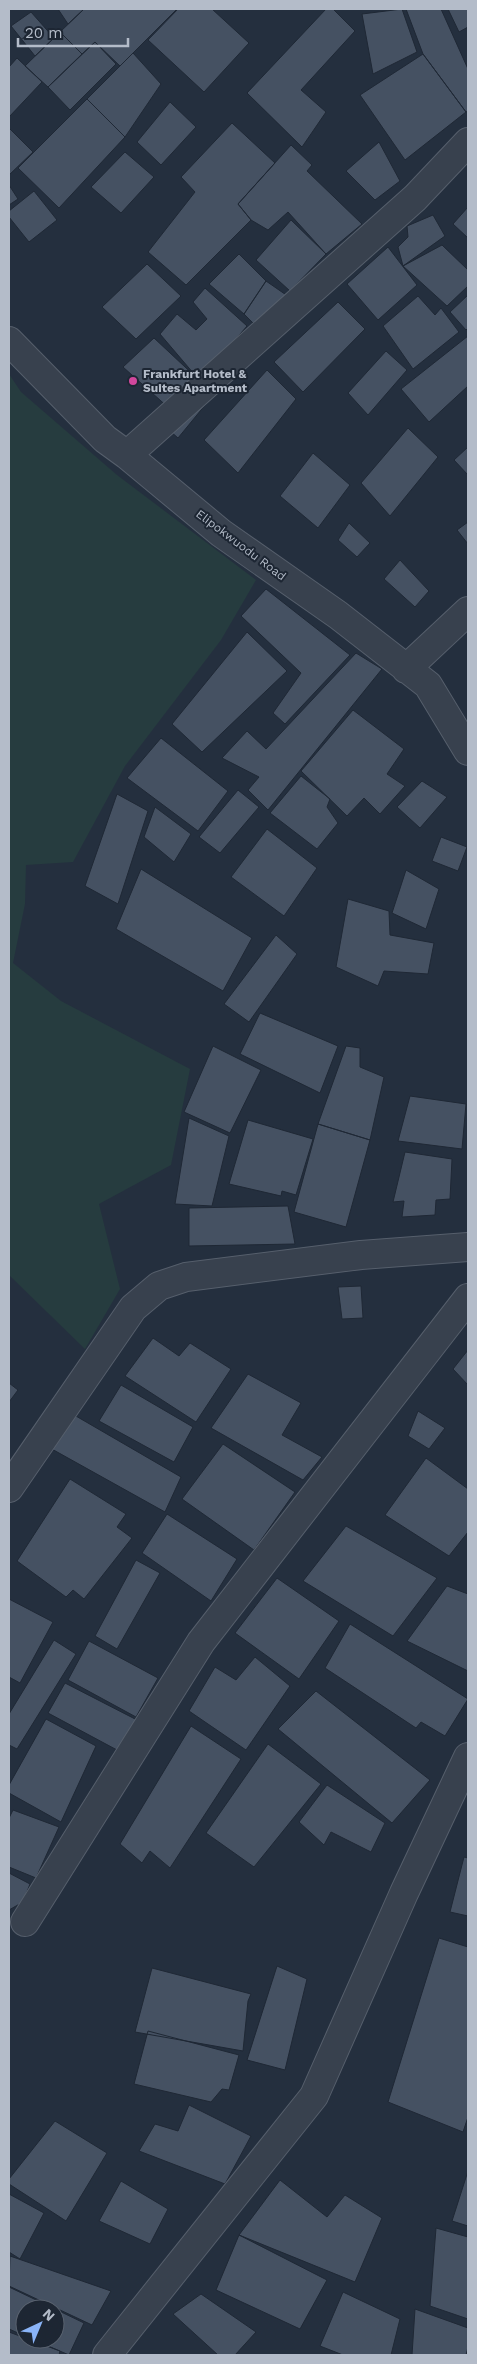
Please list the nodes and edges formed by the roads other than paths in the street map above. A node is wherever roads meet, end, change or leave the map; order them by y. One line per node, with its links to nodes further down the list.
1 (468, 142): 3 (street)
2 (9, 341): 3 (street, Elipokwuodu Road)
3 (127, 455): 5 (street, Elipokwuodu Road)
4 (468, 611): 5 (street)
5 (406, 669): 6 (street, Elipokwuodu Road)
6 (468, 749)
7 (468, 1247): 9 (street)
8 (468, 1298): 11 (street)
9 (9, 1488)
10 (468, 1757): 12 (street)
11 (25, 1922)
12 (107, 2355)

